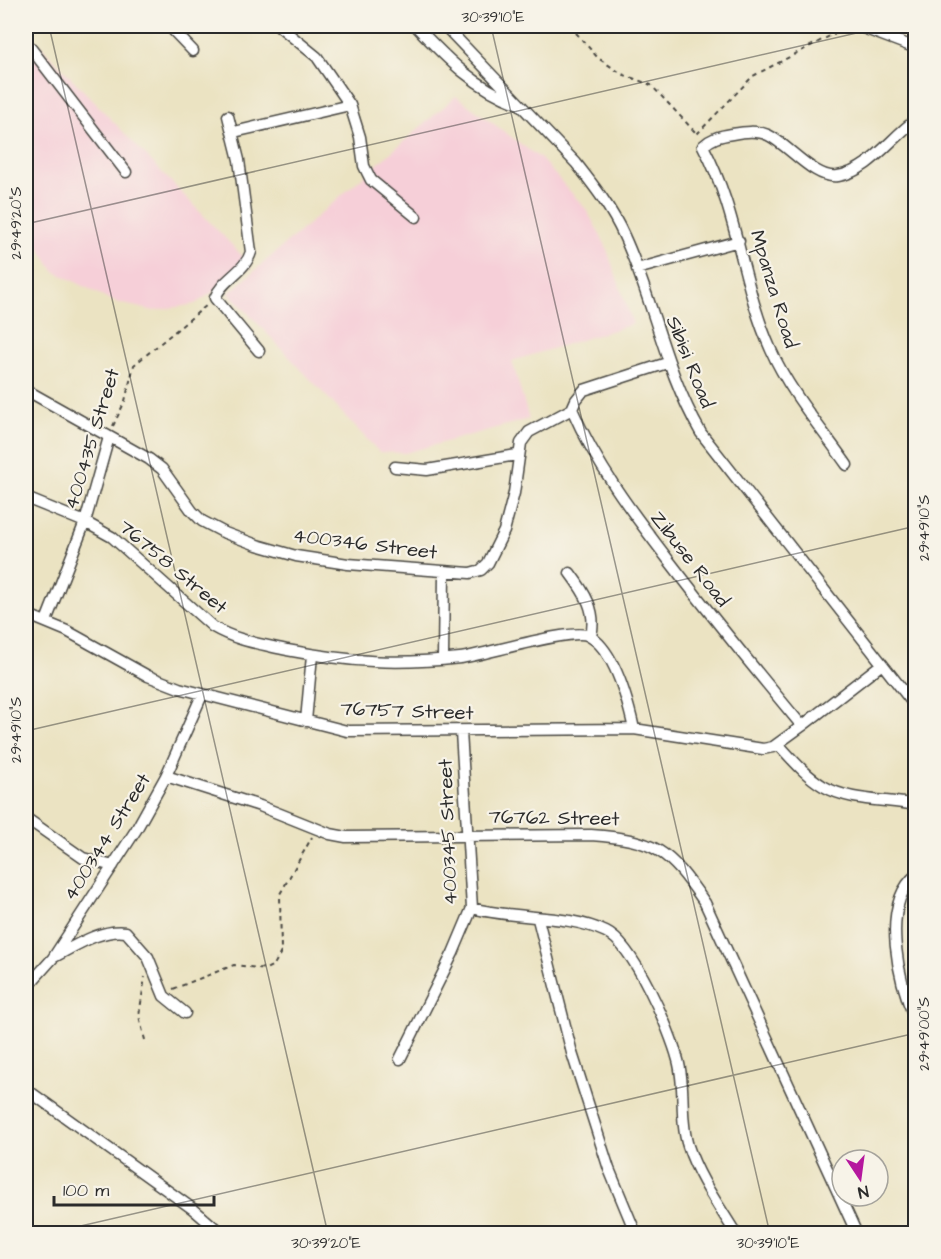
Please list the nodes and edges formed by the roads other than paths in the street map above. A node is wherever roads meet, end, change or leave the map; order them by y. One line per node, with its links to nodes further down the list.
1 (169, 26): 8 (street)
2 (279, 26): 9 (street)
3 (416, 26): 10 (street)
4 (446, 26): 10 (street, Sibisi Road)
5 (858, 26): 7 (street)
6 (26, 42): 14 (street)
7 (915, 48)
8 (193, 51)
9 (350, 105): 13 (street); 15 (street)
10 (521, 105): 17 (street, Sibisi Road)
11 (228, 116): 13 (street)
12 (915, 120): 16 (street, Mpanza Road)
13 (234, 132): 18 (street)
14 (126, 172)
15 (416, 217)
16 (739, 241): 17 (street); 24 (street, Mpanza Road)
17 (637, 268): 19 (street, Sibisi Road)
18 (259, 351)
19 (668, 363): 21 (street); 35 (street, Sibisi Road)
20 (26, 390): 22 (street, 400346 Street)
21 (573, 409): 23 (street, 400346 Street); 39 (street, Zibuse Road)
22 (109, 437): 27 (street, 400435 Street); 28 (street, 400346 Street)
23 (517, 455): 25 (street); 28 (street, 400346 Street)
24 (847, 465)
25 (395, 467)
26 (26, 498): 27 (street, 76758 Street)
27 (85, 522): 31 (street, 400435 Street); 33 (street, 76758 Street)
28 (444, 573): 34 (street)
29 (570, 573): 32 (street)
30 (26, 614): 31 (street, 76757 Street)
31 (46, 621): 36 (street, 76757 Street)
32 (591, 636): 34 (street, 76758 Street); 40 (street)
33 (312, 655): 34 (street, 76758 Street); 38 (street)
34 (443, 659)
35 (882, 664): 37 (street, Sibisi Road); 39 (street)
36 (202, 695): 38 (street, 76757 Street); 43 (street, 400344 Street)
37 (915, 707)
38 (306, 721): 41 (street, 76757 Street)
39 (802, 726): 42 (street)
40 (634, 729): 41 (street, 76757 Street); 42 (street, 76757 Street)
41 (461, 732): 46 (street, 400345 Street)
42 (778, 744): 44 (street)
43 (166, 776): 46 (street, 76762 Street); 47 (street, 400344 Street)
44 (915, 805)
45 (26, 818): 47 (street)
46 (468, 835): 49 (street, 400345 Street); 57 (street, 76762 Street)
47 (113, 866): 51 (street, 400344 Street)
48 (915, 875): 54 (street)
49 (472, 908): 50 (street); 55 (street, 400345 Street)
50 (538, 919): 59 (street); 60 (street)
51 (53, 958): 52 (street, 400344 Street); 53 (street)
52 (26, 988)
53 (185, 1013)
54 (915, 1022)
55 (400, 1059)
56 (26, 1089): 58 (street)
57 (853, 1231)
58 (222, 1233)
59 (636, 1233)
60 (736, 1233)

